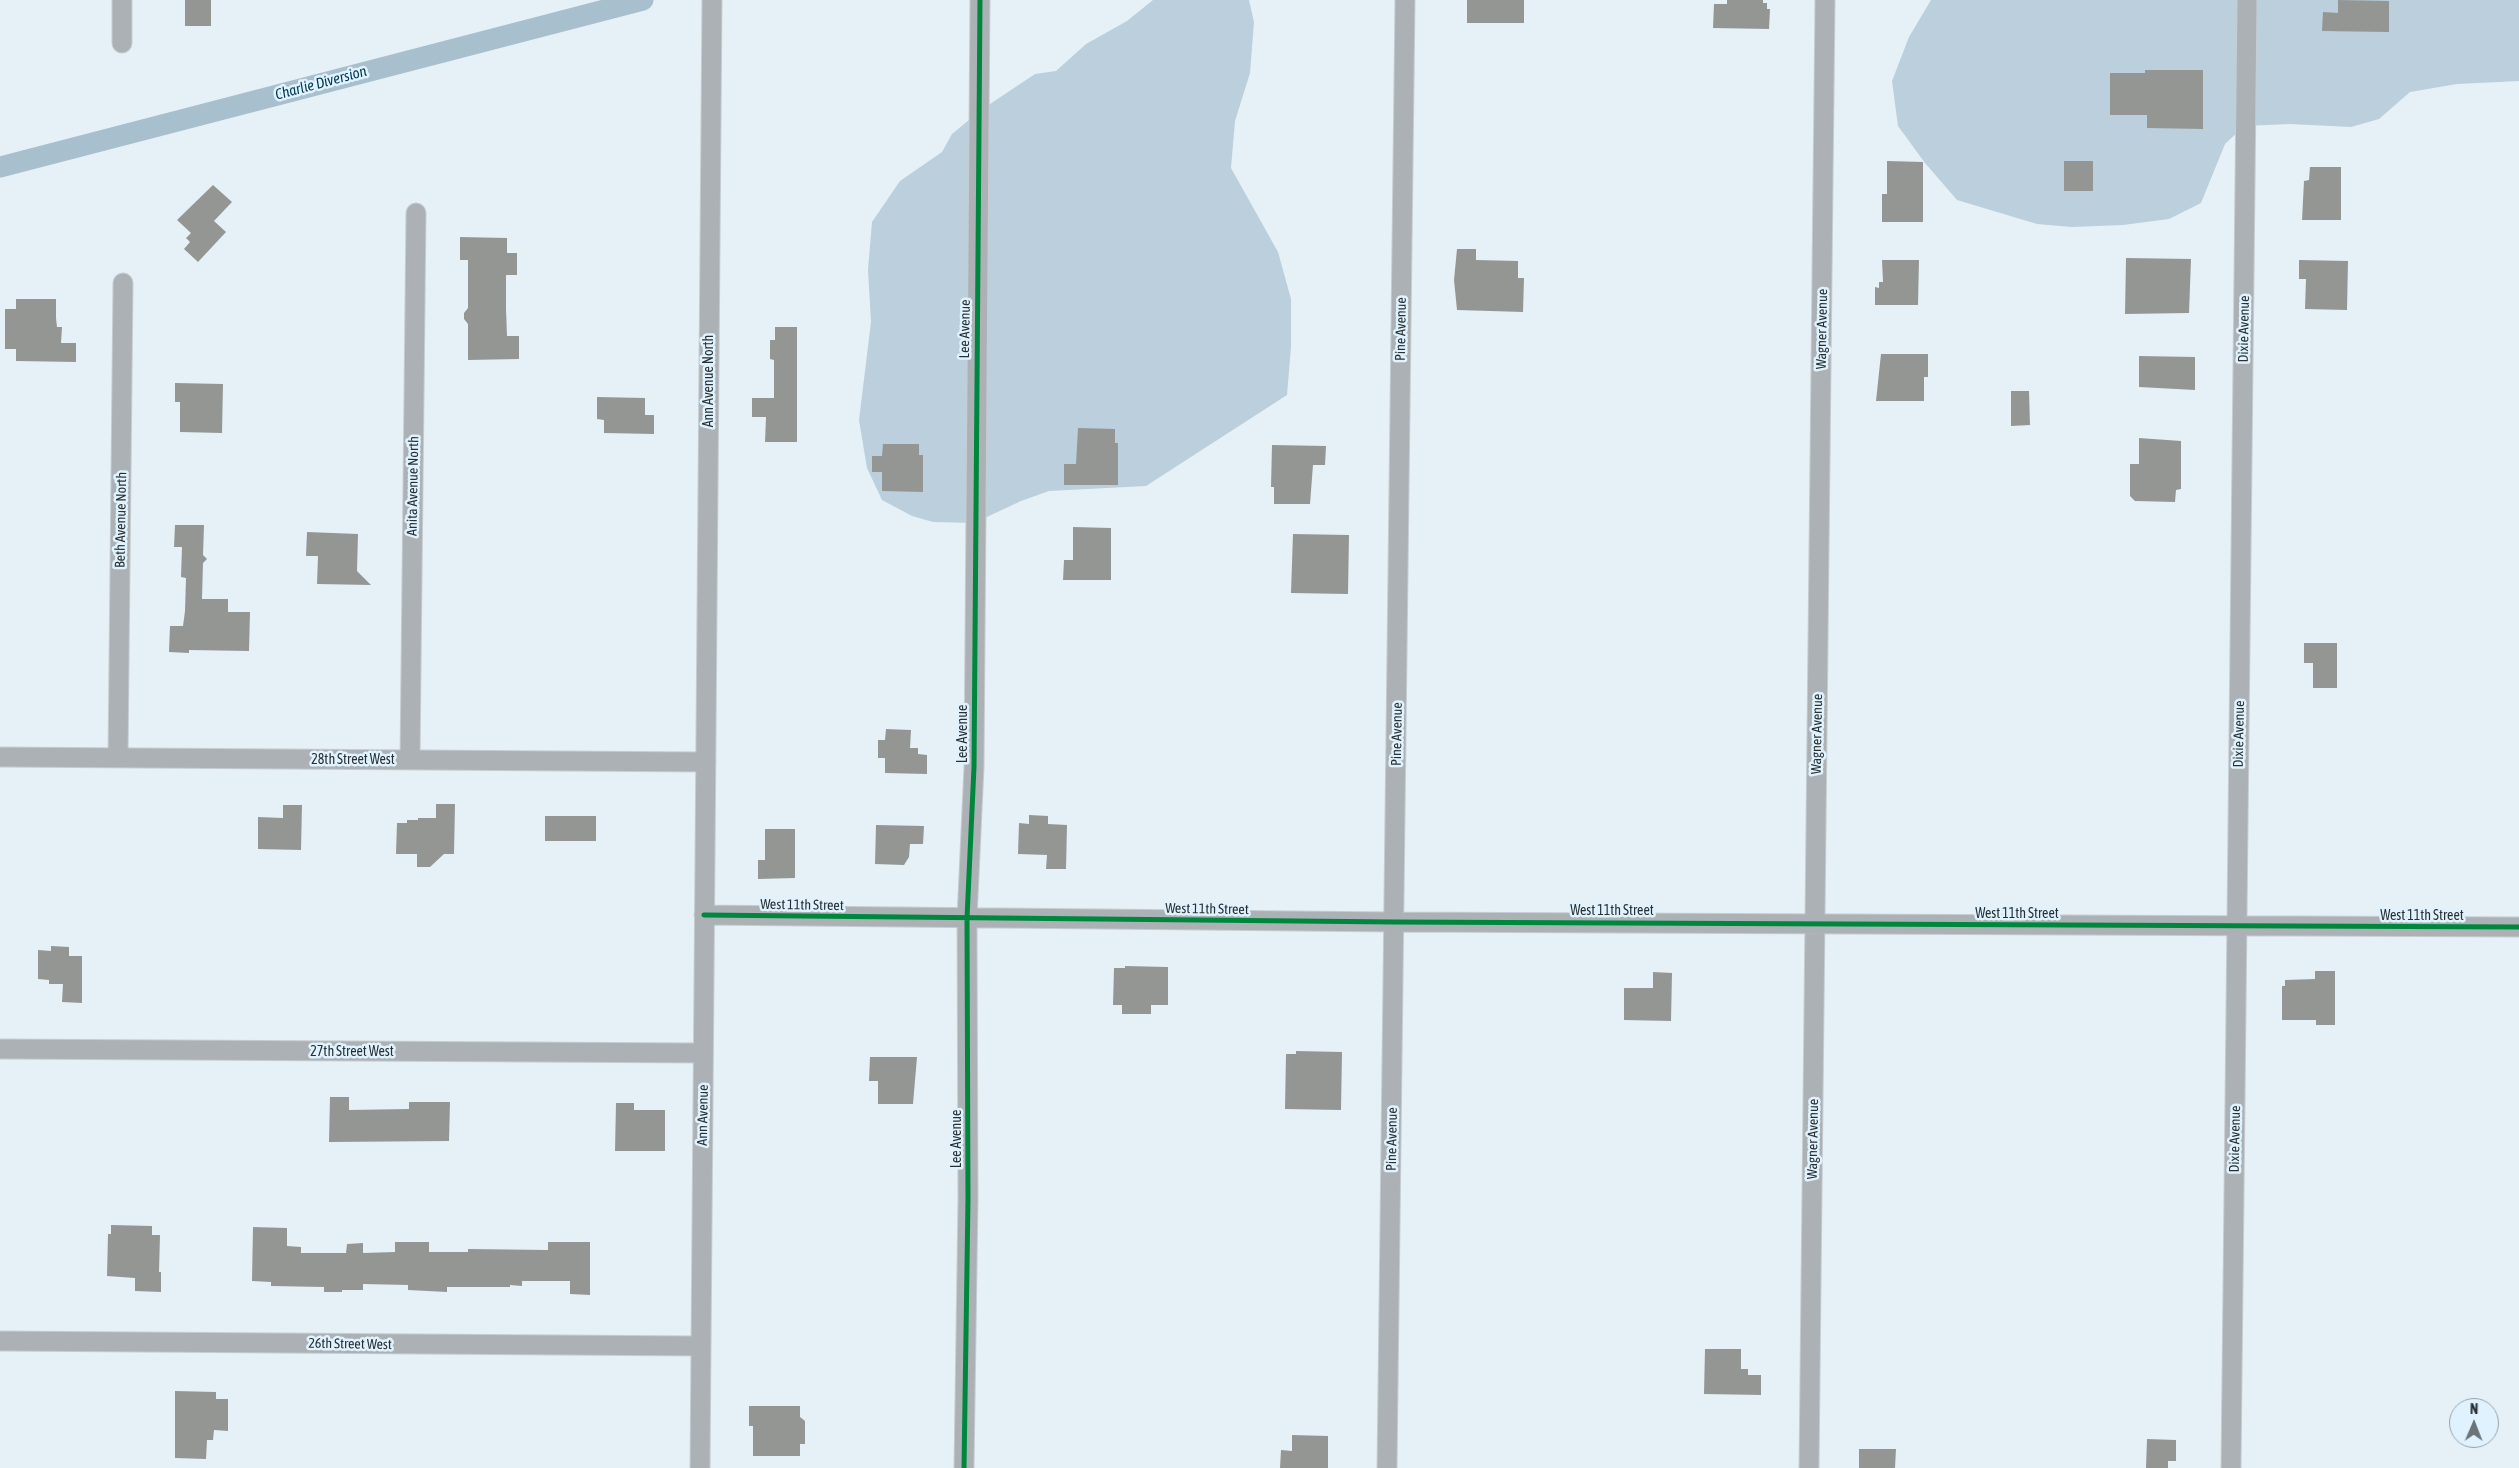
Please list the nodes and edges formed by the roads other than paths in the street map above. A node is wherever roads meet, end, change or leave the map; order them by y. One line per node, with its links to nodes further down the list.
1 (122, 0): 7 (street)
2 (712, 0): 13 (street, Ann Avenue North)
3 (980, 0): 15 (street, Lee Avenue)
4 (1405, 0): 16 (street, Pine Avenue)
5 (1825, 0): 17 (street, Wagner Avenue)
6 (2247, 0): 18 (street, Dixie Avenue)
7 (122, 42)
8 (416, 212): 12 (street, Anita Avenue North)
9 (123, 283): 11 (street, Beth Avenue North)
10 (0, 756): 11 (street, 28th Street West)
11 (118, 758): 12 (street, 28th Street West)
12 (410, 760): 13 (street, 28th Street West)
13 (706, 762): 14 (street, Ann Avenue)
14 (704, 915): 15 (street, West 11th Street); 21 (street, Ann Avenue)
15 (967, 918): 16 (street, West 11th Street); 25 (street, Lee Avenue)
16 (1395, 922): 17 (street, West 11th Street); 26 (street, Pine Avenue)
17 (1815, 924): 18 (street, West 11th Street); 27 (street, Wagner Avenue)
18 (2237, 926): 19 (street, West 11th Street); 28 (street, Dixie Avenue)
19 (2519, 927)
20 (0, 1049): 21 (street, 27th Street West)
21 (703, 1053): 23 (street, Ann Avenue)
22 (0, 1341): 23 (street, 26th Street West)
23 (700, 1346): 24 (street, Ann Avenue)
24 (700, 1468)
25 (964, 1468)
26 (1387, 1468)
27 (1809, 1468)
28 (2231, 1468)

